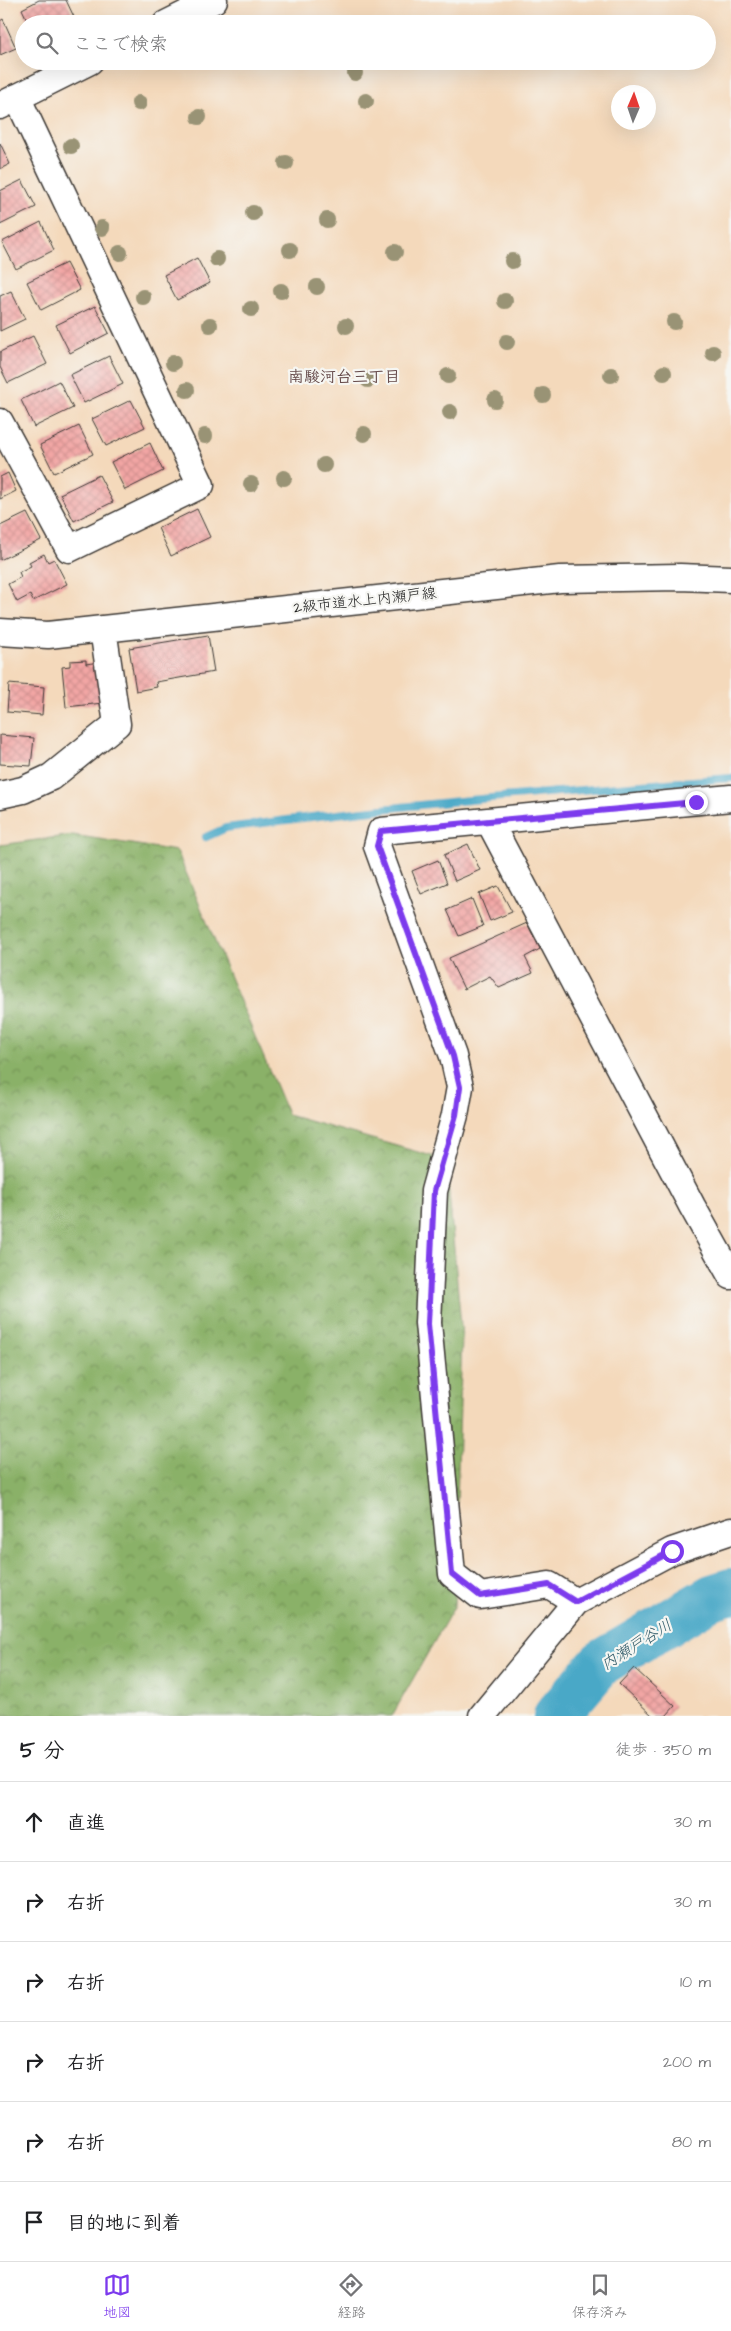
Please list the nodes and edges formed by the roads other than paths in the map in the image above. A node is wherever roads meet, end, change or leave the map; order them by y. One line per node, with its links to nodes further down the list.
1 (214, 0): 2 (street)
2 (184, 15)
3 (72, 70): 4 (street)
4 (9, 102): 5 (street)
5 (0, 422)
6 (731, 579): 7 (street, 2級市道水上内瀬戸線)
7 (103, 629): 8 (street, 2級市道水上内瀬戸線); 9 (street)
8 (0, 632)
9 (0, 795)
10 (731, 798): 11 (street)
11 (489, 821): 12 (street); 14 (street)
12 (731, 1276)
13 (731, 1531): 14 (street)
14 (576, 1602): 15 (street)
15 (482, 1716)

